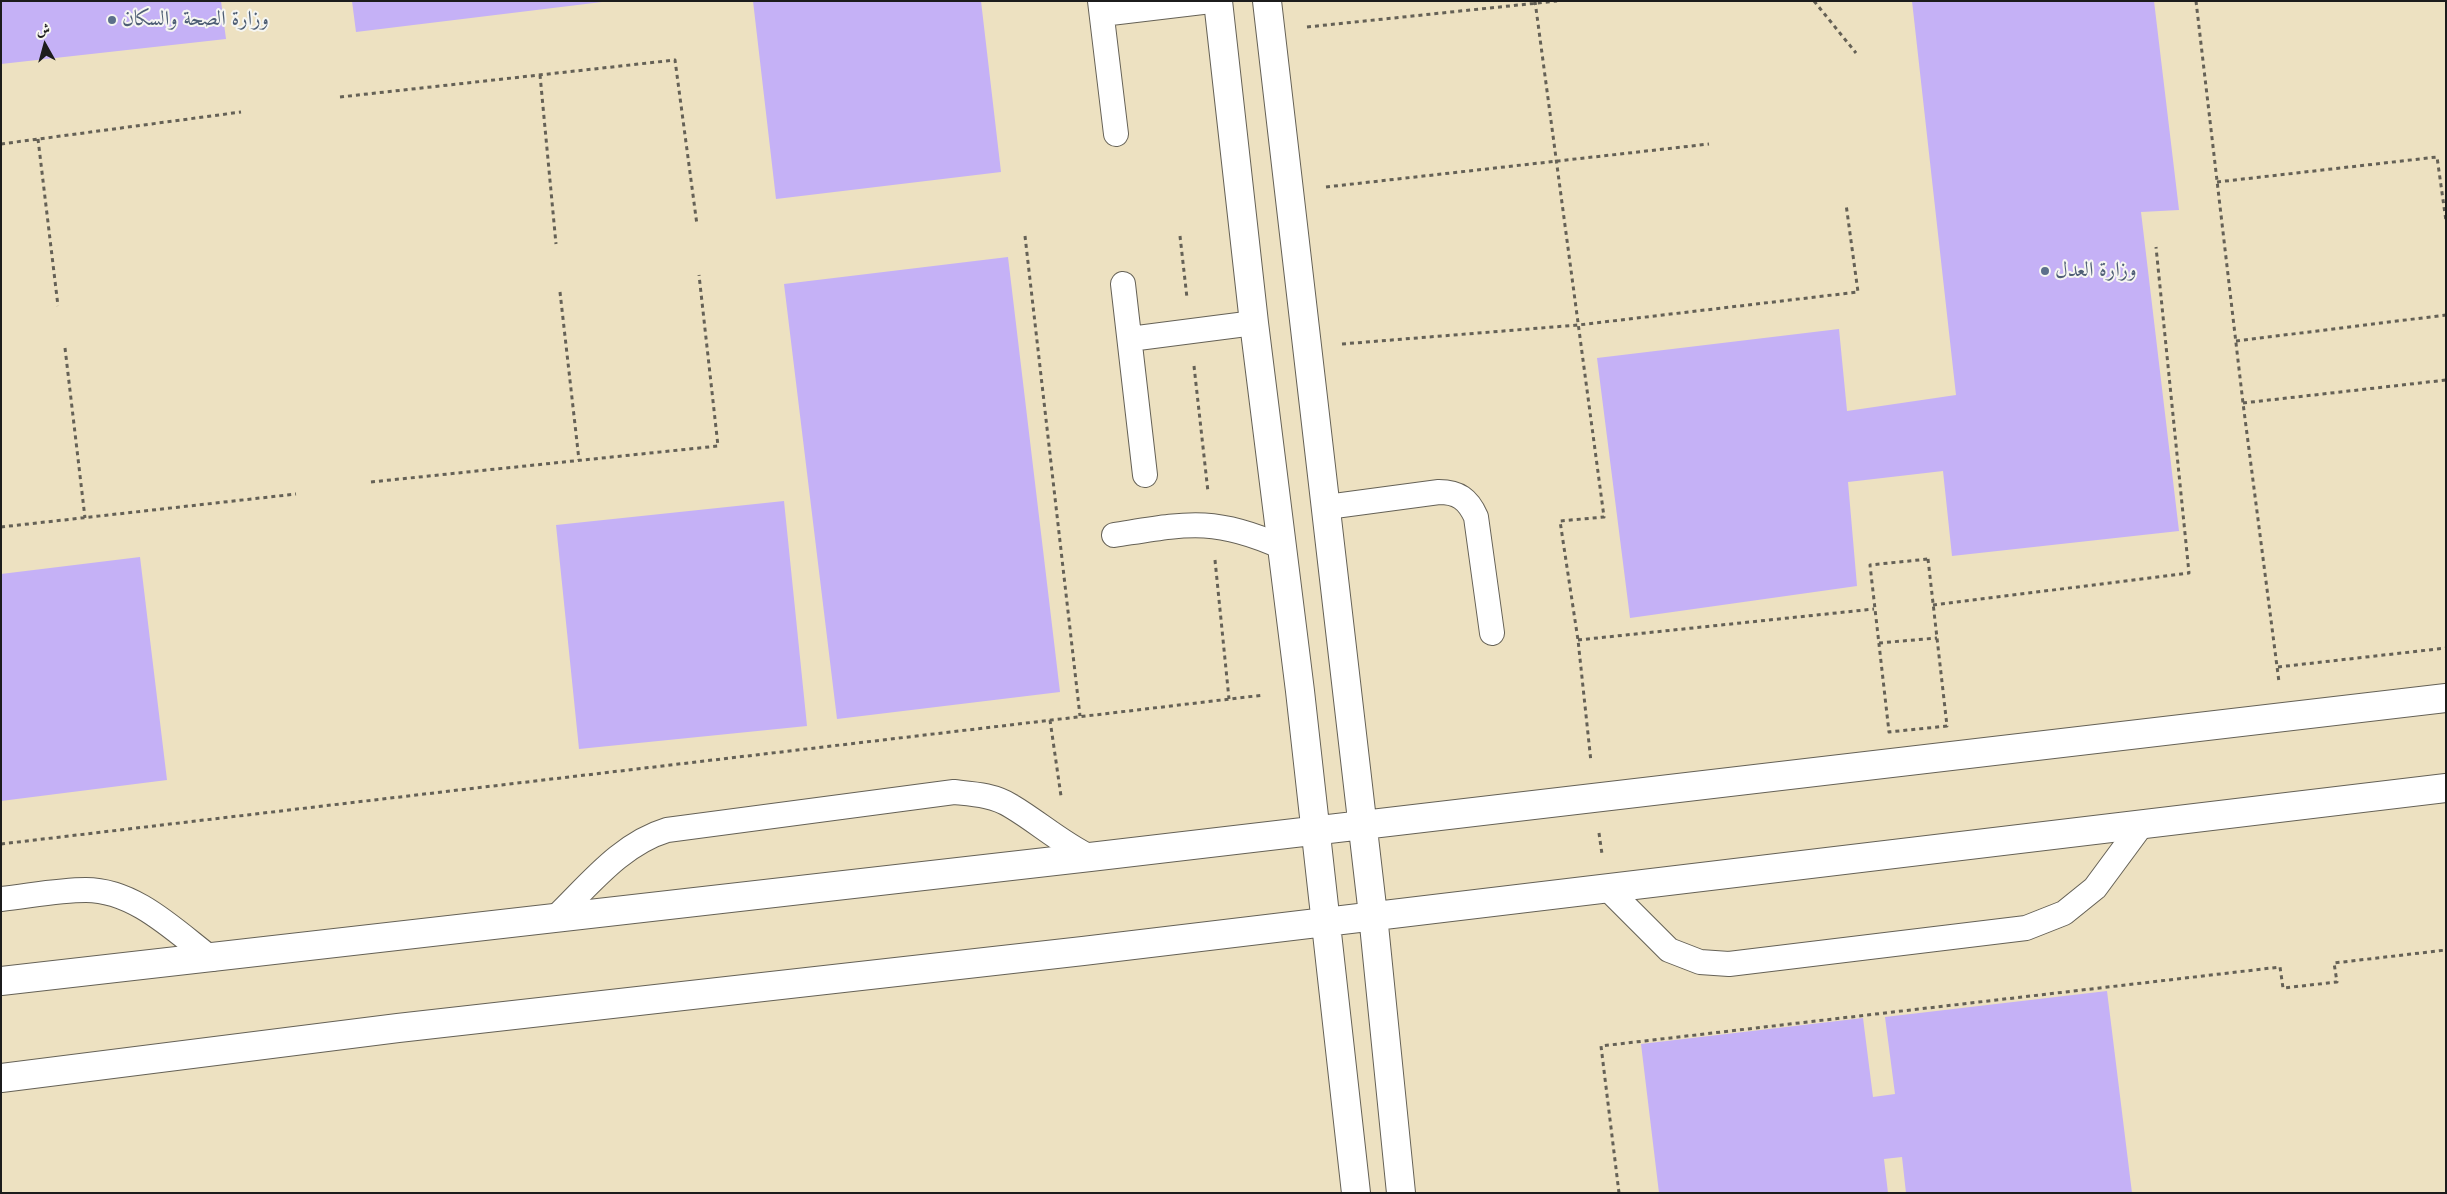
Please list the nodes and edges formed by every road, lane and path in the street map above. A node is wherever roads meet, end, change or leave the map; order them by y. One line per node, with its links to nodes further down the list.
1 (1211, 1): 8 (lane)
2 (1218, 1): 34 (street)
3 (1267, 1): 9 (street)
4 (1557, 1): 7 (path)
5 (1814, 1): 10 (path)
6 (2196, 1): 19 (path)
7 (1536, 3): 9 (path); 18 (path)
8 (1101, 8): 14 (lane)
9 (1271, 30): 20 (street)
10 (1856, 53)
11 (540, 75): 12 (path); 24 (path); 27 (path)
12 (340, 97)
13 (241, 112): 15 (path)
14 (1116, 134)
15 (38, 139): 16 (path); 32 (path)
16 (1, 144)
17 (1709, 144): 18 (path)
18 (1556, 161): 20 (path); 35 (path)
19 (2217, 182): 22 (path); 38 (path)
20 (1291, 191): 39 (street)
21 (1846, 204): 35 (path)
22 (2446, 217): 23 (path)
23 (2446, 221)
24 (697, 225)
25 (1025, 236): 64 (path)
26 (1180, 236): 36 (path)
27 (556, 244)
28 (2156, 247): 53 (path)
29 (699, 275): 43 (path)
30 (1123, 284): 37 (lane)
31 (560, 292): 43 (path)
32 (58, 306)
33 (2446, 315): 38 (path)
34 (1254, 323): 36 (lane); 52 (street)
35 (1578, 325): 39 (path); 57 (path)
36 (1190, 331): 37 (lane); 49 (path)
37 (1130, 338): 44 (lane)
38 (2236, 341): 42 (path)
39 (1308, 346): 47 (street)
40 (65, 348): 48 (path)
41 (2446, 380): 42 (path)
42 (2243, 403): 60 (path)
43 (579, 460): 45 (path)
44 (1145, 475)
45 (371, 482)
46 (296, 494): 48 (path)
47 (1327, 507): 55 (lane); 70 (street)
48 (85, 518): 50 (path)
49 (1211, 524): 51 (lane); 52 (lane); 63 (path)
50 (1, 527)
51 (1114, 535)
52 (1282, 547): 61 (street)
53 (1933, 605): 54 (path); 56 (path)
54 (1874, 609): 57 (path); 58 (path)
55 (1492, 633)
56 (1937, 638): 58 (path); 58 (path)
57 (1578, 640): 68 (path)
58 (1879, 643)
59 (2446, 648): 60 (path)
60 (2278, 667): 65 (path)
61 (1300, 691): 63 (path); 71 (street)
62 (2446, 698): 65 (street)
63 (1230, 699): 64 (path)
64 (1080, 716): 66 (path)
65 (2284, 717): 68 (street)
66 (1050, 720): 72 (path); 73 (path)
67 (2445, 789): 69 (street)
68 (1595, 797): 70 (street); 74 (path)
69 (2143, 823): 74 (street); 74 (lane)
70 (1363, 824): 71 (street); 76 (street)
71 (1315, 830): 73 (street); 78 (street)
72 (1, 844)
73 (1078, 852): 77 (street); 77 (lane)
74 (1605, 876): 76 (street)
75 (1, 900): 80 (lane)
76 (1373, 916): 78 (street); 84 (street)
77 (556, 917): 80 (street)
78 (1326, 921): 82 (street); 83 (street)
79 (2446, 950): 85 (path)
80 (212, 959): 81 (street)
81 (1, 981)
82 (1, 1078)
83 (1356, 1193)
84 (1400, 1193)
85 (1619, 1193)

